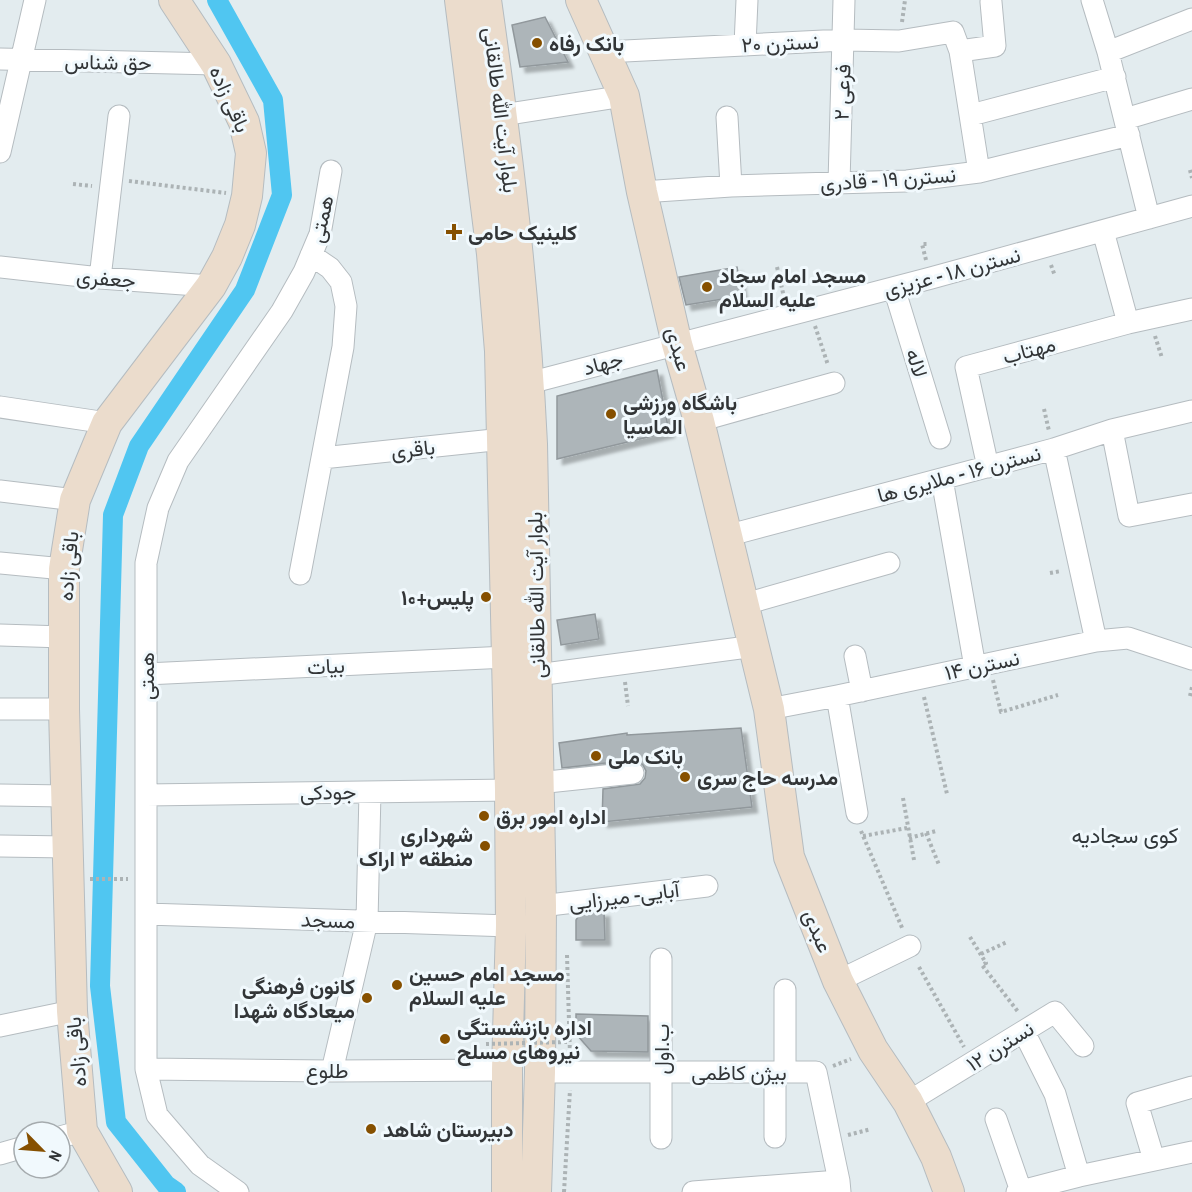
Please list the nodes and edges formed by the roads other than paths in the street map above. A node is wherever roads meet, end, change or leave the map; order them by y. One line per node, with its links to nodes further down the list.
1 (35, 0): 17 (street)
2 (174, 0): 18 (street, باقی زاده)
3 (460, 0): 52 (street, بلوار آیت الله طالقانی)
4 (486, 0): 22 (street, بلوار آیت الله طالقانی)
5 (581, 0): 14 (street, عبدی)
6 (747, 0): 13 (street)
7 (844, 0): 11 (street, فرعی ۲)
8 (1092, 0): 15 (street)
9 (991, 2): 12 (street, نسترن ۲۰)
10 (1192, 19): 15 (street)
11 (844, 40): 12 (street, نسترن ۲۰); 13 (street, نسترن ۲۰); 30 (street, فرعی ۲)
12 (957, 42): 23 (street)
13 (745, 45): 14 (street, نسترن ۲۰)
14 (605, 52): 20 (street, عبدی)
15 (1108, 52): 19 (street)
16 (0, 59): 17 (street, حق شناس)
17 (21, 60): 18 (street, حق شناس); 27 (street)
18 (216, 64): 39 (street, باقی زاده)
19 (1114, 77): 23 (street); 26 (street)
20 (624, 96): 22 (street); 32 (street, عبدی)
21 (1192, 99): 26 (street, نسترن ۱۹ - قادری)
22 (502, 115): 45 (street, بلوار آیت الله طالقانی)
23 (971, 115): 29 (street)
24 (118, 116): 38 (street)
25 (727, 117): 31 (street)
26 (1127, 127): 29 (street, نسترن ۱۹ - قادری); 34 (street)
27 (0, 152)
28 (331, 171): 36 (street, همتی)
29 (979, 172): 30 (street, نسترن ۱۹ - قادری)
30 (839, 183): 31 (street, نسترن ۱۹ - قادری)
31 (731, 186): 32 (street, نسترن ۱۹ - قادری)
32 (642, 192): 43 (street, عبدی)
33 (1192, 206): 34 (street, نسترن ۱۸ - عزیزی)
34 (1149, 218): 35 (street, نسترن ۱۸ - عزیزی)
35 (1103, 231): 40 (street, نسترن ۱۸ - عزیزی); 42 (street)
36 (311, 255): 54 (street); 74 (street, همتی)
37 (0, 267): 38 (street, جعفری)
38 (100, 278): 39 (street, جعفری)
39 (211, 286): 49 (street, باقی زاده)
40 (894, 288): 43 (street, نسترن ۱۸ - عزیزی); 51 (street, لاله)
41 (1192, 309): 42 (street, مهتاب)
42 (1128, 323): 55 (street, مهتاب)
43 (677, 344): 45 (street, جهاد); 48 (street, عبدی)
44 (834, 382): 48 (street)
45 (529, 383): 75 (street, بلوار آیت الله طالقانی)
46 (0, 407): 49 (street)
47 (1192, 411): 50 (street, نسترن ۱۶ - ملایری ها)
48 (699, 421): 60 (street, عبدی)
49 (107, 423): 58 (street, باقی زاده)
50 (1112, 430): 53 (street, نسترن ۱۶ - ملایری ها); 59 (street)
51 (940, 438)
52 (503, 439): 54 (street, باقری); 71 (street, بلوار آیت الله طالقانی)
53 (1054, 449): 55 (street, نسترن ۱۶ - ملایری ها); 68 (street)
54 (322, 458): 64 (street)
55 (988, 467): 56 (street, نسترن ۱۶ - ملایری ها)
56 (942, 479): 60 (street, نسترن ۱۶ - ملایری ها); 73 (street)
57 (0, 491): 58 (street)
58 (75, 500): 63 (street, باقی زاده)
59 (1192, 504)
60 (726, 536): 65 (street, عبدی)
61 (0, 563): 63 (street)
62 (888, 563): 65 (street)
63 (64, 569): 67 (street, باقی زاده)
64 (300, 574)
65 (745, 604): 69 (street, عبدی)
66 (0, 635): 67 (street)
67 (64, 637): 79 (street, باقی زاده)
68 (1096, 641): 72 (street, نسترن ۱۴); 73 (street, نسترن ۱۴)
69 (755, 646): 75 (street); 80 (street, عبدی)
70 (855, 656): 76 (street)
71 (507, 657): 74 (street, بیات); 83 (street, بلوار آیت الله طالقانی)
72 (1192, 659)
73 (981, 665): 76 (street, نسترن ۱۴)
74 (146, 674): 86 (street, همتی)
75 (537, 675): 82 (street, بلوار آیت الله طالقانی)
76 (862, 691): 77 (street, نسترن ۱۴)
77 (837, 696): 80 (street, نسترن ۱۴); 88 (street)
78 (0, 709): 79 (street)
79 (64, 709): 87 (street, باقی زاده)
80 (769, 709): 98 (street, عبدی)
81 (633, 773): 82 (street)
82 (538, 783): 92 (street, بلوار آیت الله طالقانی)
83 (510, 790): 84 (street, جودکی); 95 (street, بلوار آیت الله طالقانی)
84 (370, 792): 86 (street, جودکی); 94 (street)
85 (0, 795): 87 (street)
86 (146, 795): 93 (street, همتی)
87 (66, 796): 90 (street, باقی زاده)
88 (857, 813)
89 (0, 846): 90 (street)
90 (68, 847): 100 (street, باقی زاده)
91 (707, 885): 92 (street, آبایی- میرزایی)
92 (541, 906): 107 (street, بلوار آیت الله طالقانی)
93 (146, 914): 94 (street, مسجد); 104 (street, همتی)
94 (366, 921): 95 (street, مسجد); 106 (street)
95 (511, 926): 105 (street, بلوار آیت الله طالقانی)
96 (910, 946): 98 (street)
97 (661, 959): 108 (street, ب.اول)
98 (838, 981): 111 (street, عبدی)
99 (785, 990): 109 (street)
100 (72, 1011): 101 (street); 113 (street, باقی زاده)
101 (0, 1026)
102 (1027, 1030): 103 (street, نسترن ۱۲); 111 (street, نسترن ۱۲); 119 (street)
103 (1083, 1046)
104 (146, 1068): 106 (street, طلوع); 124 (street, همتی)
105 (507, 1070): 106 (street, طلوع); 122 (street, بلوار آیت الله طالقانی)
106 (332, 1071)
107 (540, 1072): 108 (street, بیژن کاظمی); 120 (street, بلوار آیت الله طالقانی)
108 (661, 1072): 109 (street, بیژن کاظمی); 116 (street, ب.اول)
109 (780, 1072): 115 (street); 121 (street, بیژن کاظمی)
110 (1192, 1086): 118 (street)
111 (908, 1102): 126 (street, عبدی)
112 (996, 1119): 127 (street)
113 (71, 1120)
114 (72, 1135): 123 (street, باقی زاده)
115 (775, 1137)
116 (661, 1138)
117 (1192, 1152): 118 (street)
118 (1154, 1160): 119 (street)
119 (1079, 1176): 127 (street)
120 (538, 1187)
121 (839, 1187): 125 (street)
122 (506, 1188)
123 (117, 1192)
124 (238, 1192)
125 (693, 1192)
126 (949, 1192)
127 (1019, 1192)

